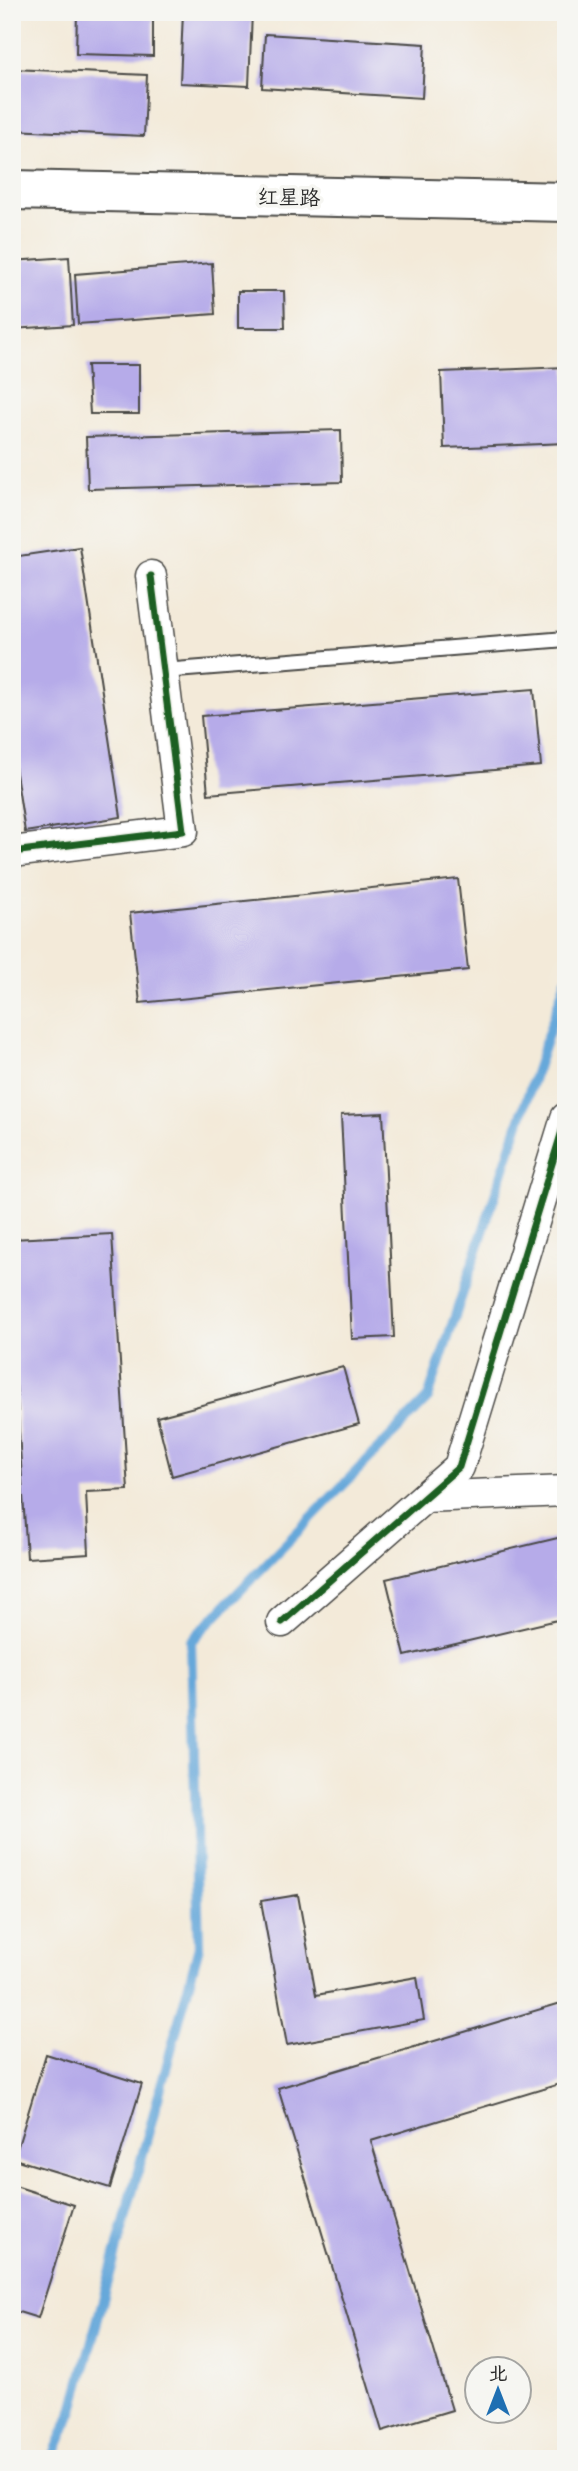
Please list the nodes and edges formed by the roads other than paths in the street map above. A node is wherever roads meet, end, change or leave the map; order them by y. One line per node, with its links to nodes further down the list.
1 (12, 190): 2 (highway, 红星路)
2 (566, 202)
3 (151, 576): 5 (street)
4 (566, 639): 5 (lane)
5 (163, 671): 6 (street)
6 (12, 852)
7 (566, 1118): 9 (street)
8 (566, 1491): 9 (street)
9 (425, 1497): 10 (street)
10 (282, 1622)

